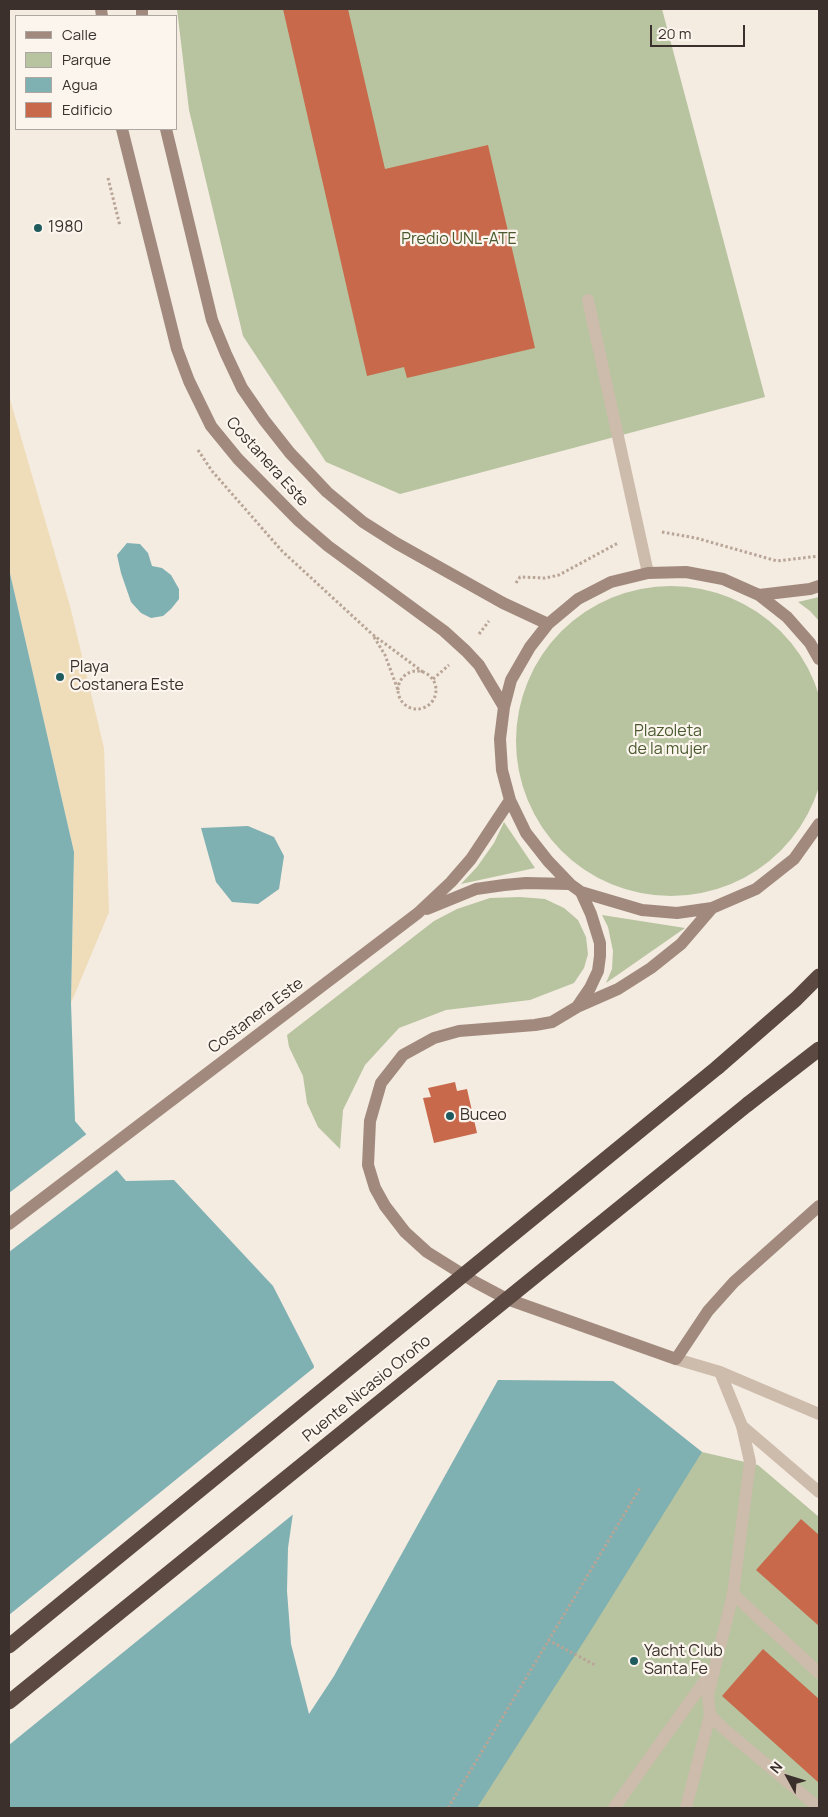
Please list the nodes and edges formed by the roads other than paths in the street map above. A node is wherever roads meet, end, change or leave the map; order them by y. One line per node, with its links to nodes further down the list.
1 (122, 130): 9 (main road, Costanera Este)
2 (166, 130): 7 (main road, Costanera Este)
3 (588, 300): 4 (street)
4 (648, 573): 6 (main road); 7 (main road)
5 (819, 586): 6 (main road)
6 (759, 595): 8 (main road)
7 (548, 624): 9 (main road)
8 (819, 659)
9 (504, 707): 10 (main road)
10 (510, 800): 12 (main road); 15 (main road, Costanera Este)
11 (819, 824): 14 (main road)
12 (570, 884): 13 (main road); 15 (main road, Costanera Este)
13 (581, 892): 14 (main road); 17 (main road)
14 (712, 908): 17 (main road)
15 (418, 913): 20 (main road, Costanera Este)
16 (819, 976): 27 (highway, Puente Nicasio Oroño, bridge)
17 (577, 1007): 21 (main road)
18 (819, 1050): 30 (highway, Puente Nicasio Oroño, bridge)
19 (819, 1206): 21 (main road)
20 (9, 1224)
21 (676, 1359): 22 (street)
22 (720, 1372): 23 (street); 24 (street)
23 (819, 1414)
24 (742, 1426): 25 (street); 26 (street)
25 (819, 1492)
26 (734, 1594): 28 (street); 29 (street)
27 (9, 1646)
28 (715, 1666): 31 (street); 32 (street)
29 (819, 1673)
30 (9, 1702)
31 (710, 1715): 33 (street); 34 (street)
32 (614, 1808)
33 (686, 1808)
34 (819, 1808)

